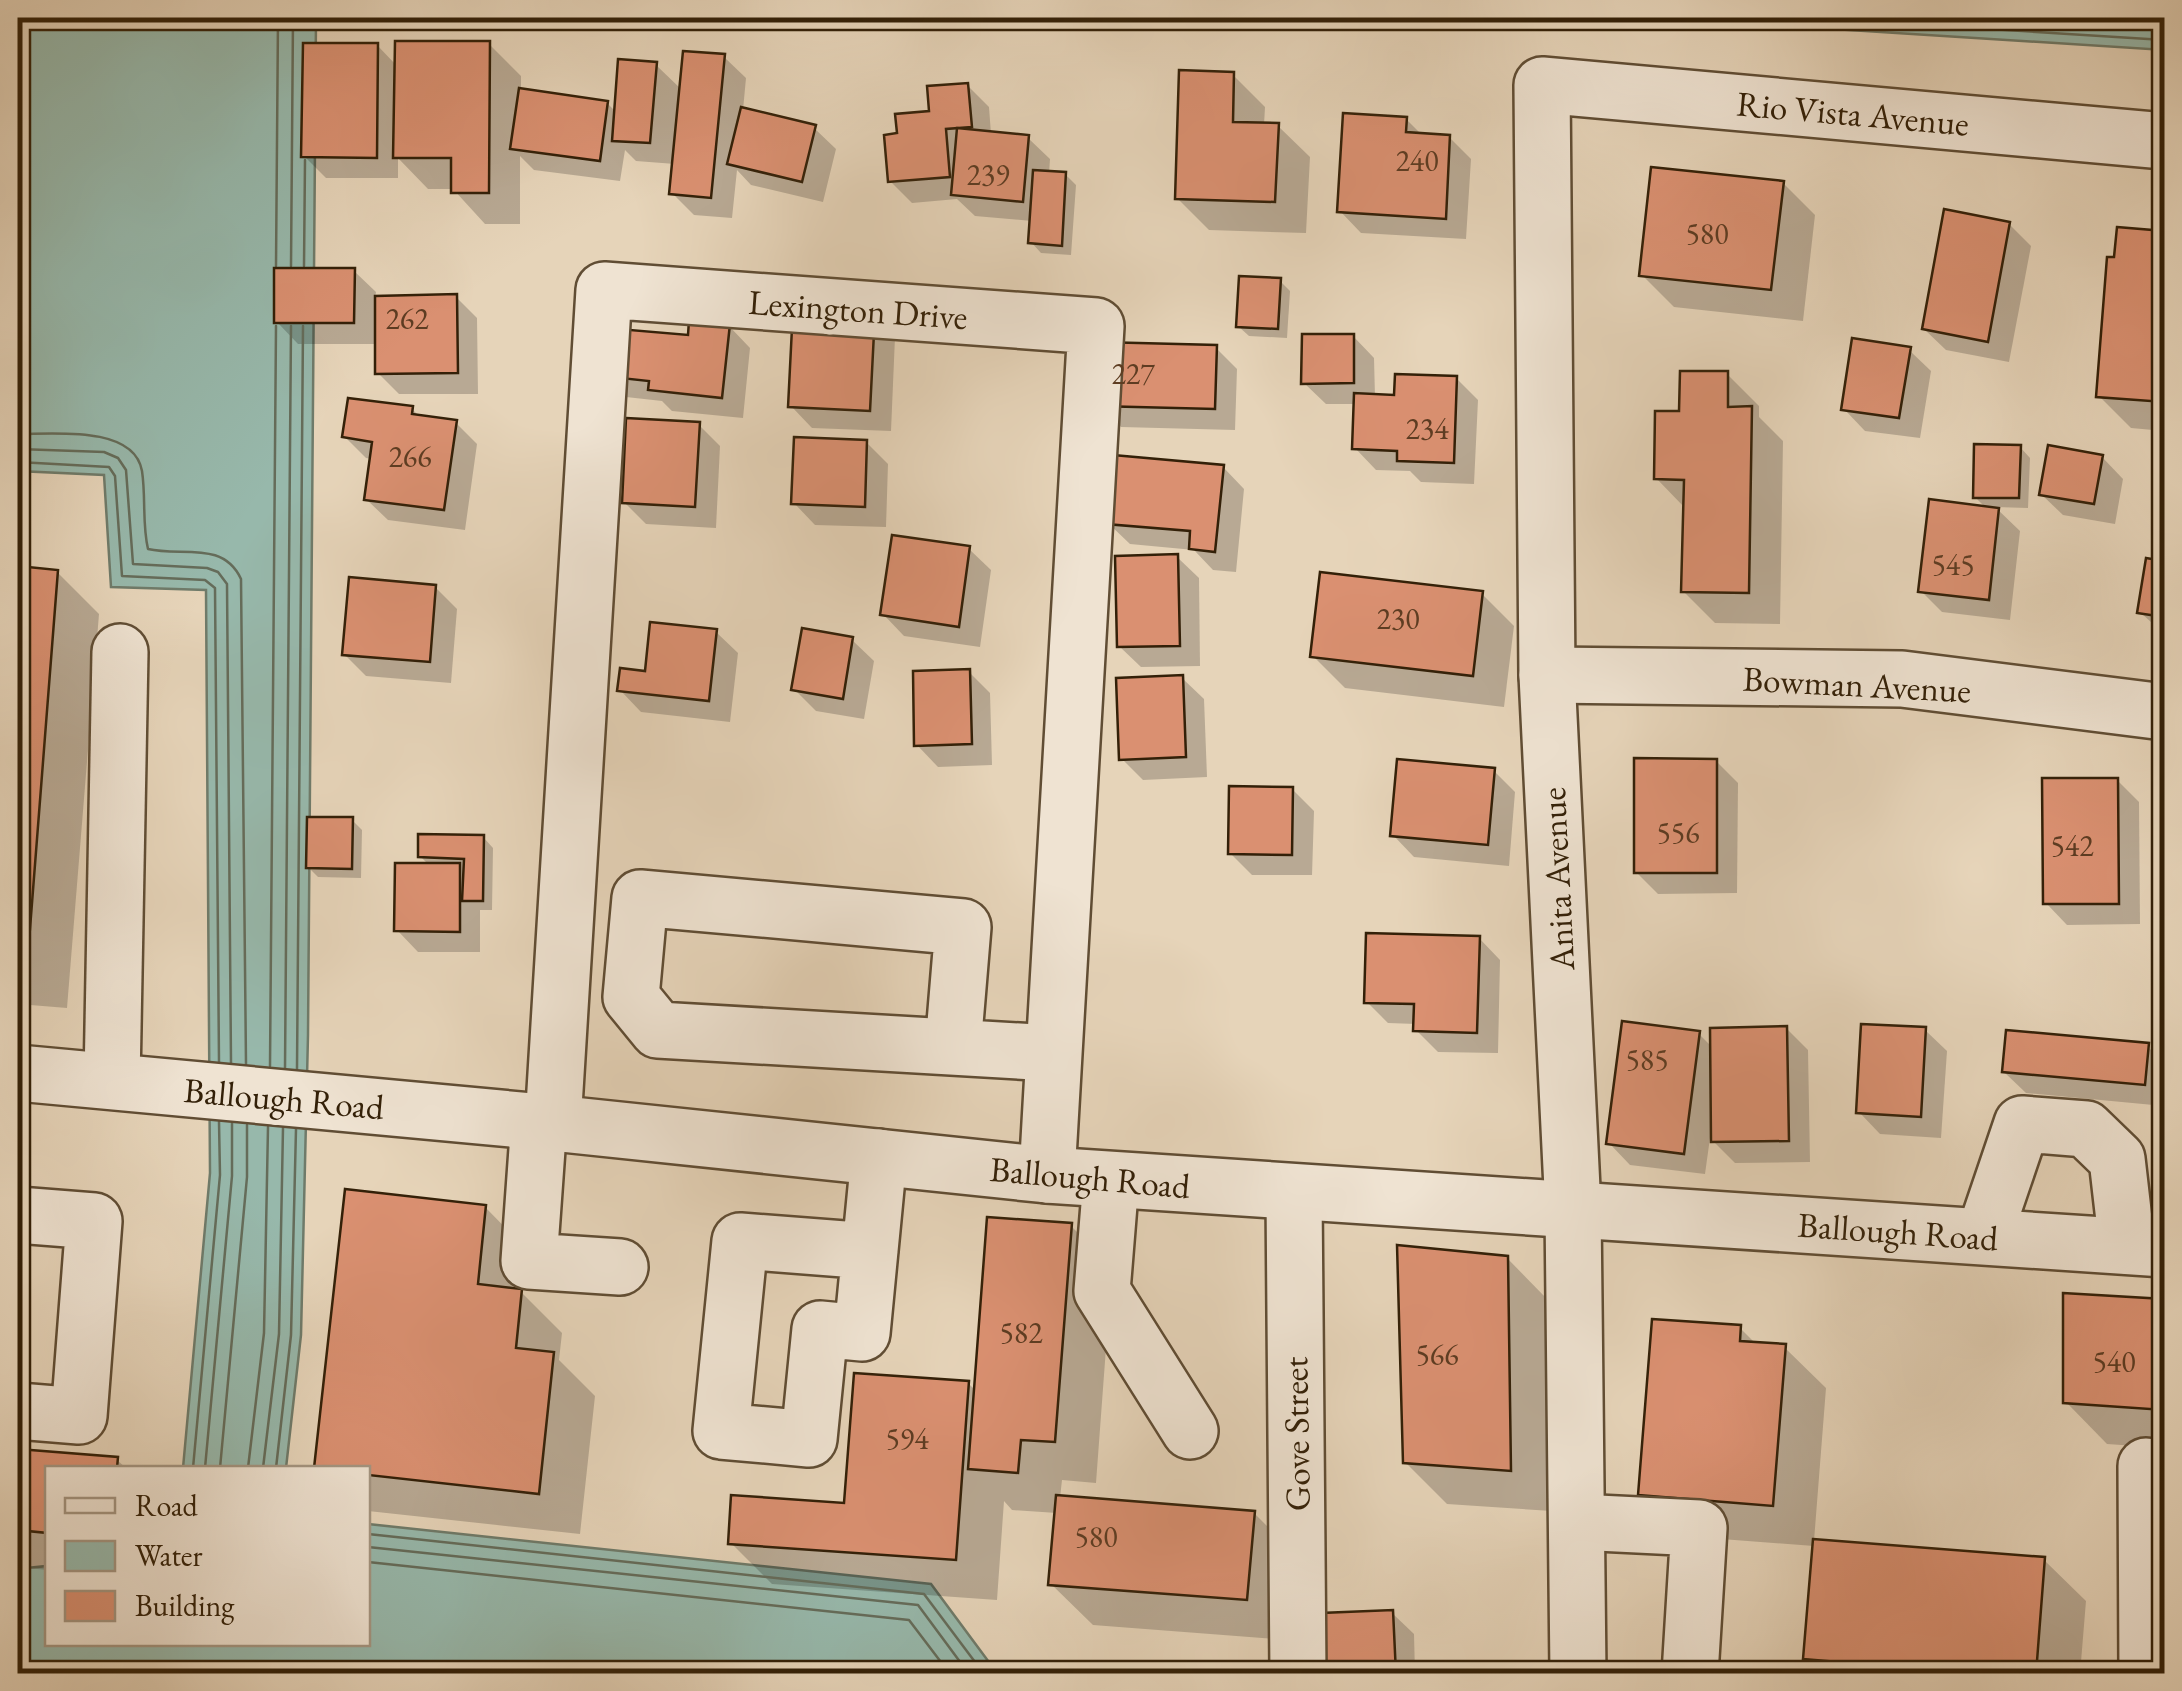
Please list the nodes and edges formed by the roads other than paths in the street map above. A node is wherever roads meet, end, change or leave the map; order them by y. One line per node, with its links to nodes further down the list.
1 (1542, 85): 2 (street, Rio Vista Avenue); 4 (street, Anita Avenue)
2 (2164, 141)
3 (120, 652): 9 (street)
4 (1547, 676): 5 (street, Bowman Avenue); 15 (street, Anita Avenue)
5 (2164, 712)
6 (952, 1047): 6 (street); 7 (street)
7 (1054, 1053): 10 (street, Lexington Drive); 12 (street, Lexington Drive)
8 (18, 1072): 9 (street, Ballough Road)
9 (112, 1081): 10 (street, Ballough Road)
10 (546, 1122): 11 (street, Ballough Road); 20 (street)
11 (879, 1157): 12 (street, Ballough Road); 19 (street)
12 (1046, 1175): 13 (street, Ballough Road)
13 (1111, 1180): 14 (street, Ballough Road); 22 (street)
14 (1294, 1194): 15 (street, Ballough Road); 25 (street, Gove Street)
15 (1573, 1210): 17 (street, Ballough Road); 24 (street, Anita Avenue)
16 (18, 1215): 21 (street)
17 (1984, 1236): 18 (street, Ballough Road); 18 (street)
18 (2146, 1247)
19 (870, 1251): 19 (street)
20 (620, 1267)
21 (18, 1411)
22 (1190, 1431)
23 (2146, 1466): 28 (street)
24 (1577, 1522): 26 (street, Anita Avenue); 27 (street)
25 (1298, 1674)
26 (1578, 1674)
27 (1690, 1674)
28 (2147, 1674)

